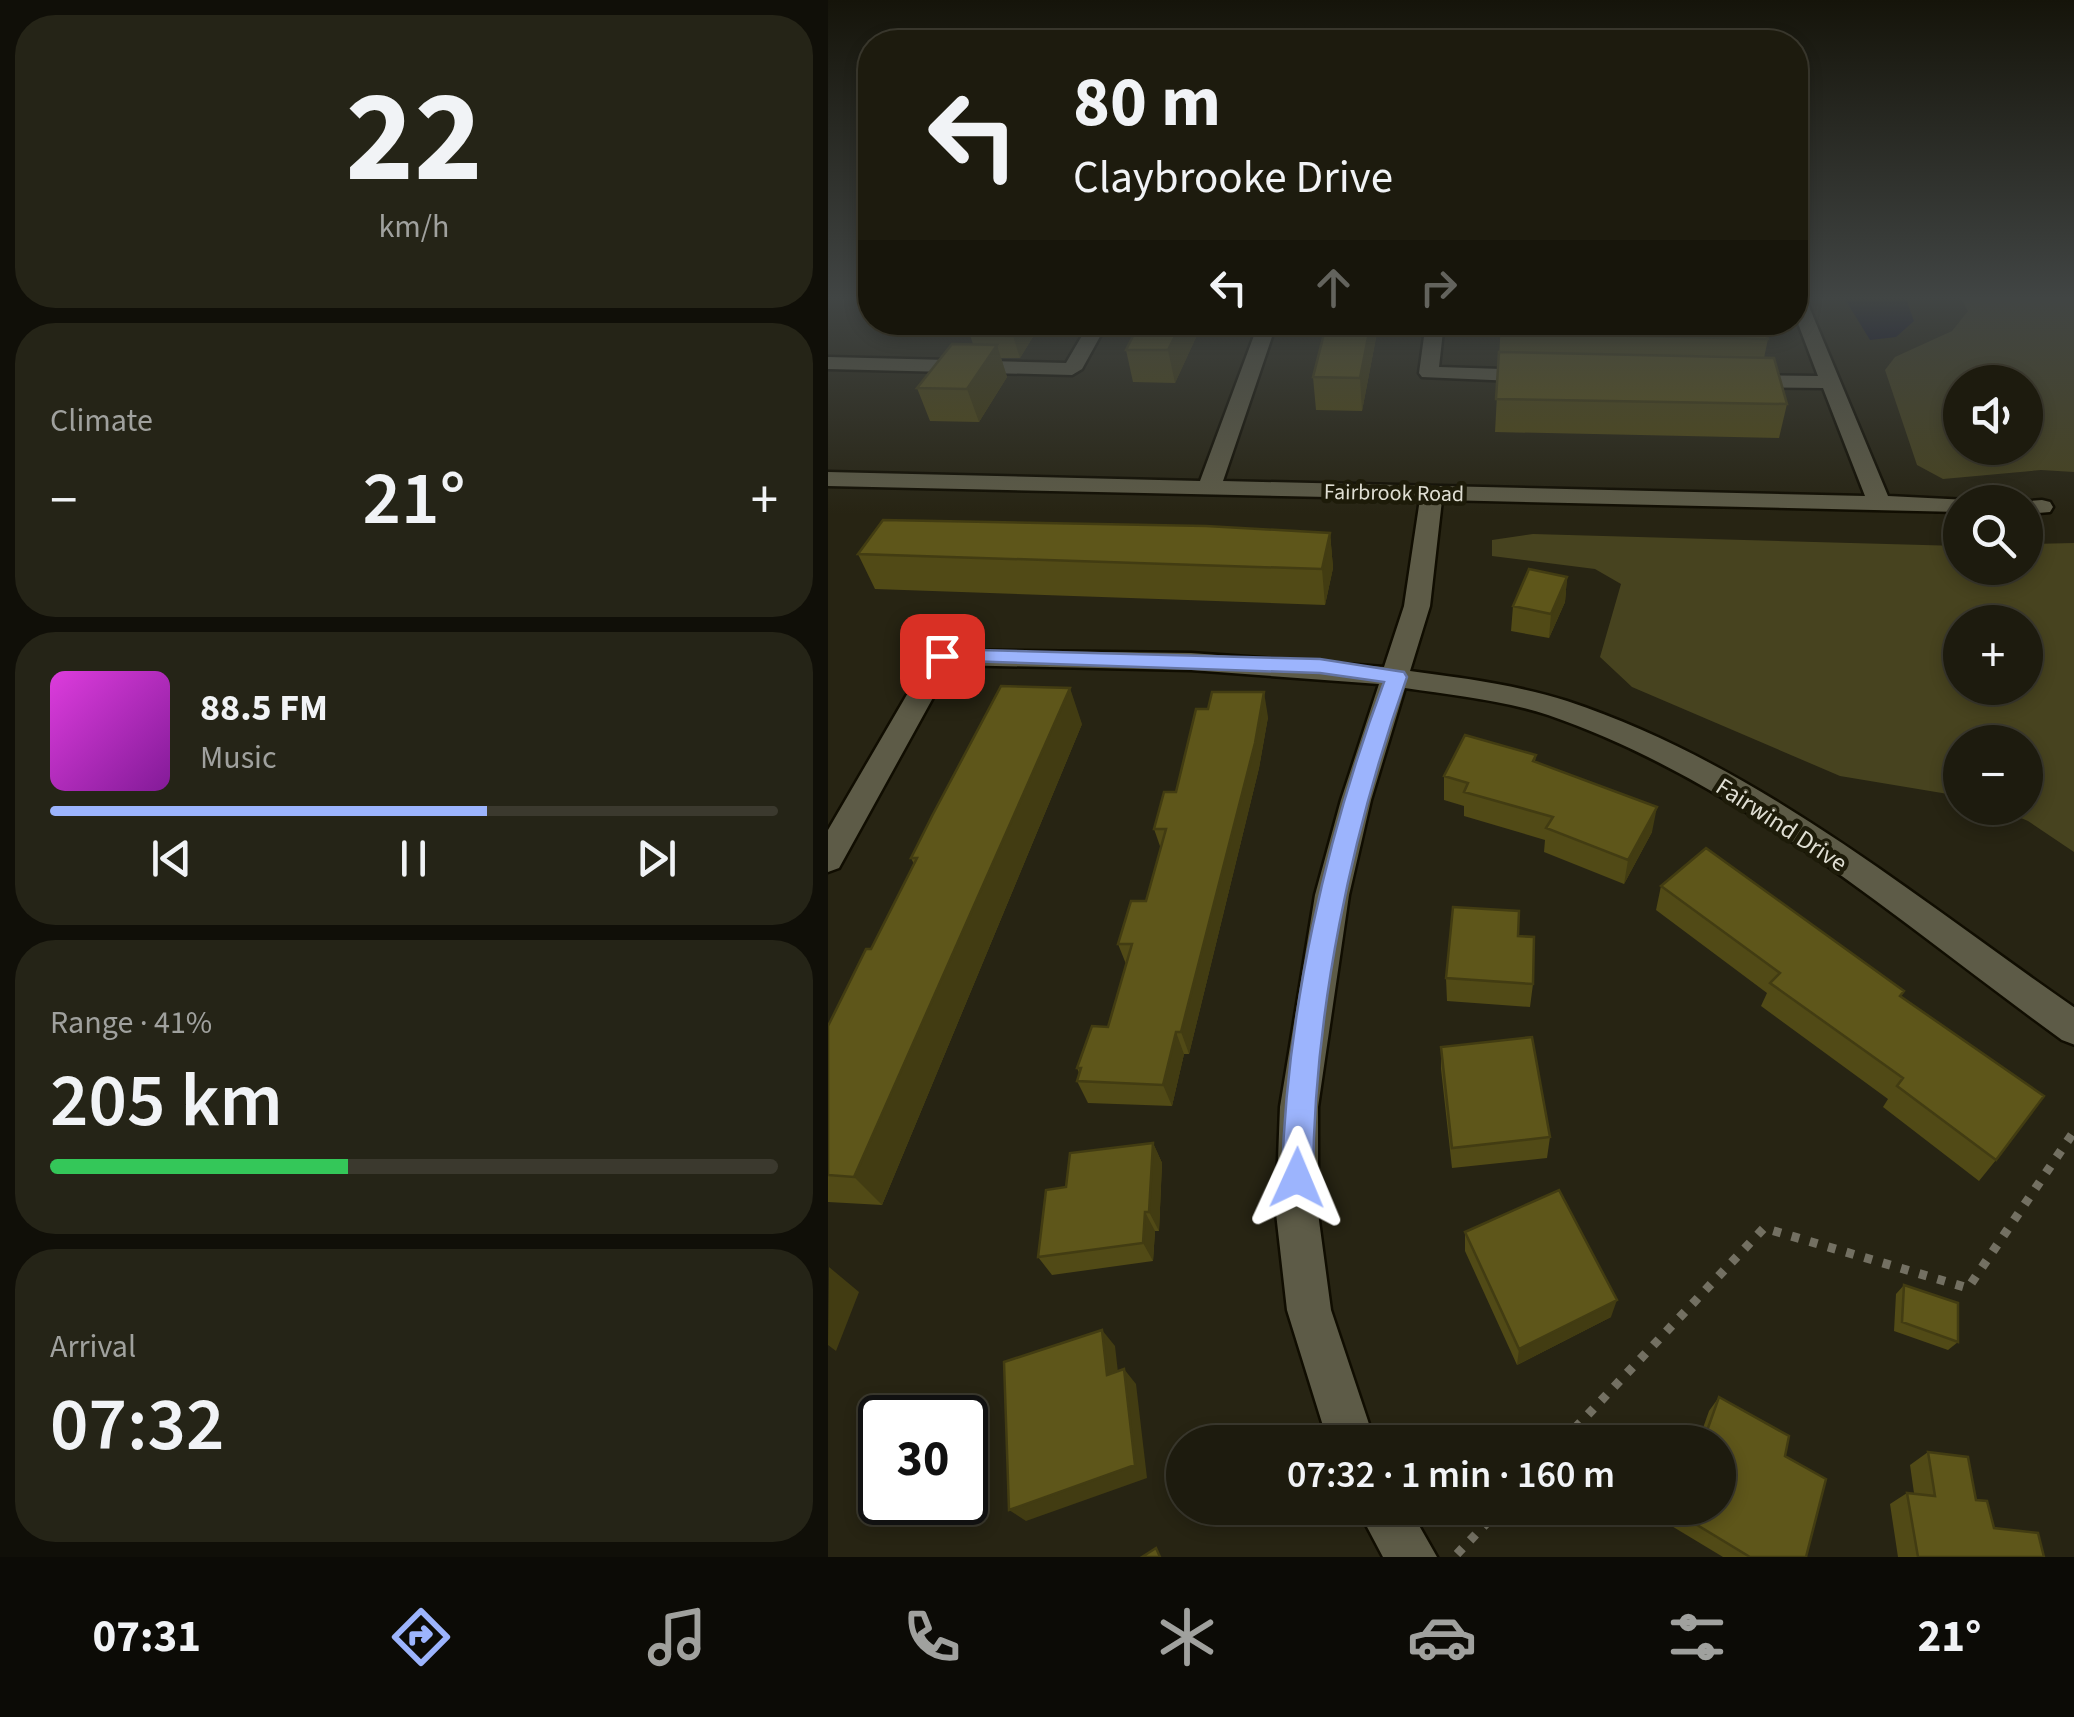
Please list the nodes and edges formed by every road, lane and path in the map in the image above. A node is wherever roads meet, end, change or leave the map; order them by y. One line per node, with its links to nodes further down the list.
1 (1251, 369): 8 (street)
2 (1429, 369): 4 (street)
3 (1823, 369): 6 (street)
4 (1562, 376)
5 (1714, 380): 6 (street)
6 (1829, 382): 10 (street)
7 (828, 480): 8 (street, Fairbrook Road)
8 (1209, 488): 9 (street, Fairbrook Road)
9 (1432, 493): 10 (street, Fairbrook Road); 12 (street)
10 (1878, 503): 11 (street, Fairbrook Road)
11 (1943, 505)
12 (1396, 677): 13 (street, Fairwind Drive); 14 (street, Fairwind Drive); 16 (street)
13 (828, 859)
14 (2074, 1029)
15 (2074, 1130): 17 (path)
16 (1346, 1425)
17 (1578, 1425)
18 (1392, 1525): 20 (street)
19 (1485, 1525): 21 (path)
20 (1412, 1557)
21 (1454, 1557)

